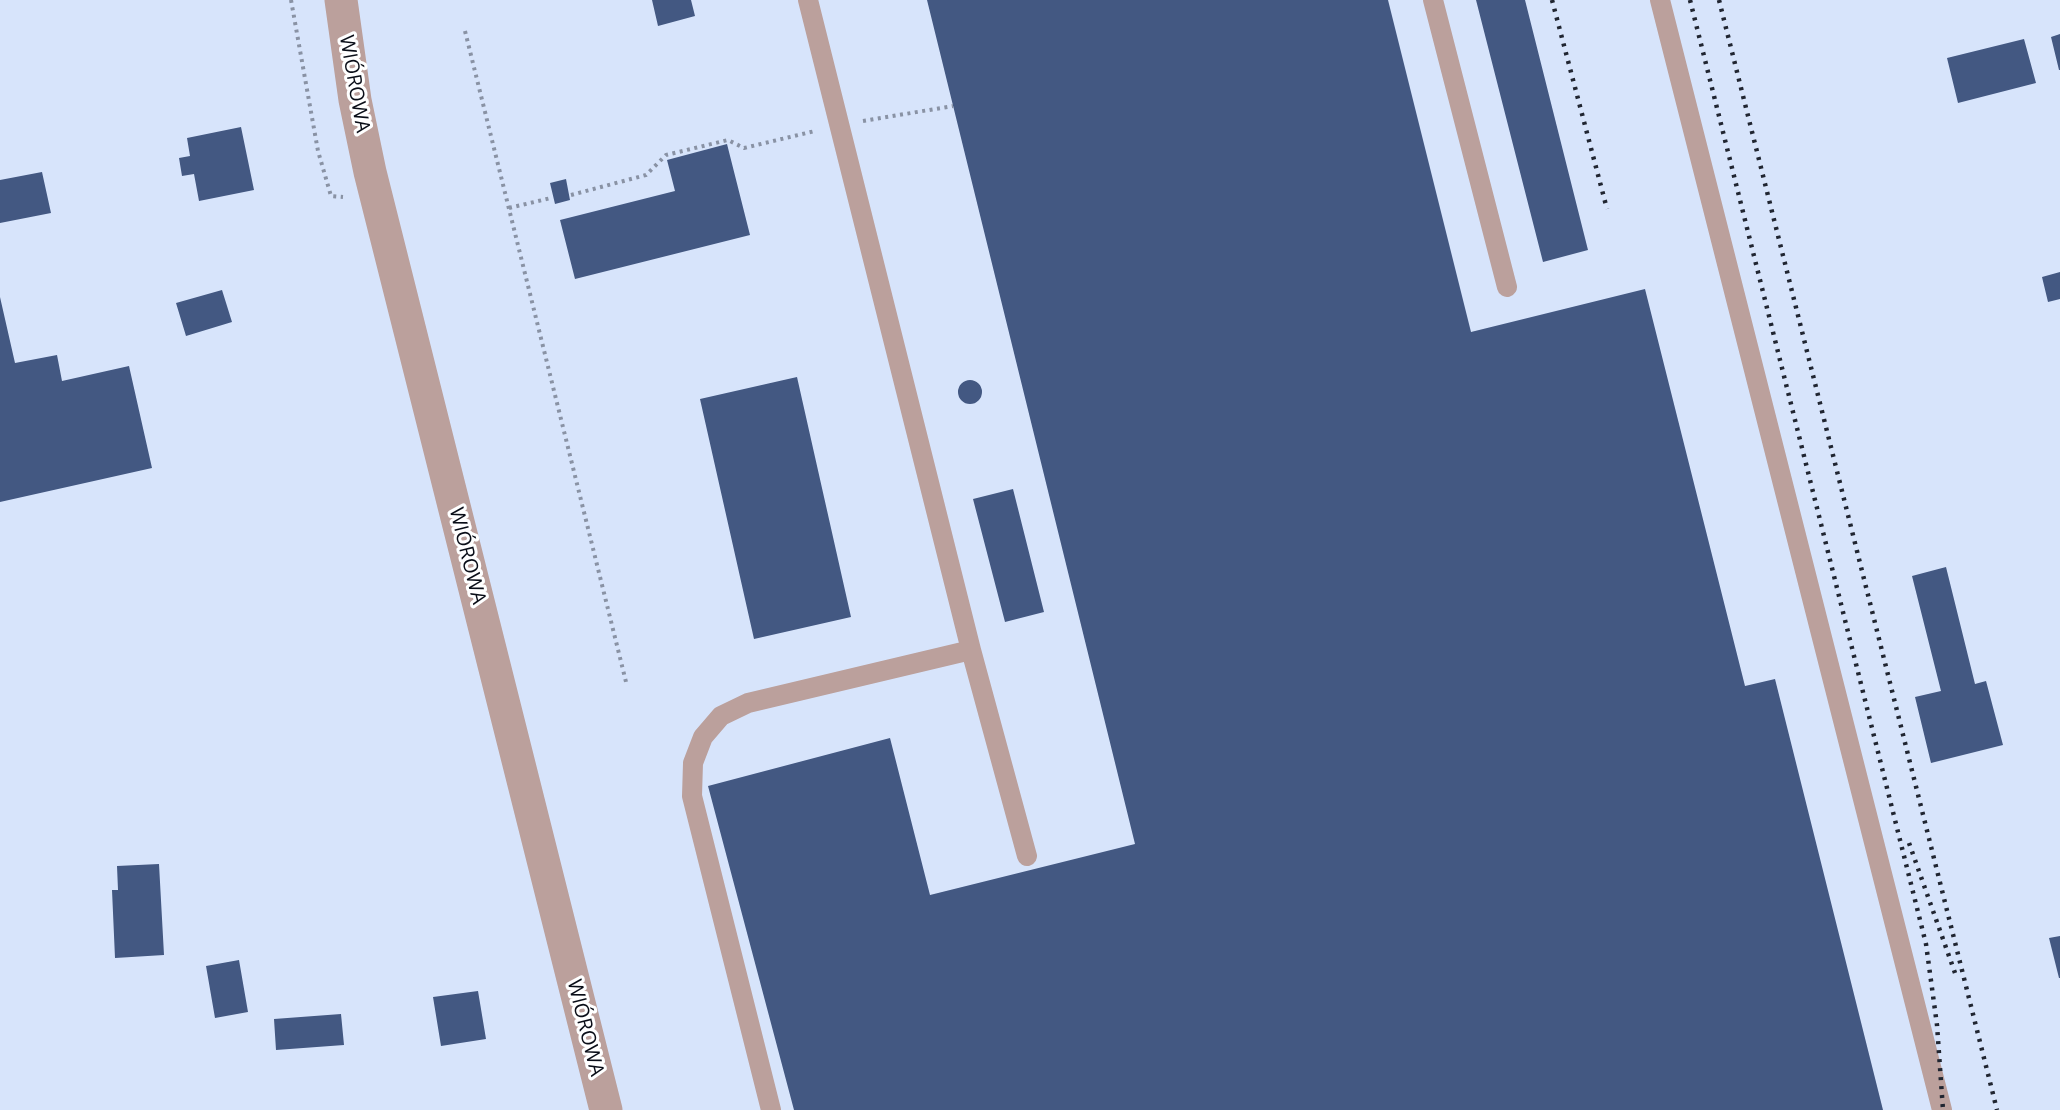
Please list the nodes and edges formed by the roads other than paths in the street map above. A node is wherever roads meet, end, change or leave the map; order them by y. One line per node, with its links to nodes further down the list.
1 (341, 0): 8 (street, WIÓROWA)
2 (808, 0): 6 (lane)
3 (1434, 0): 5 (lane)
4 (1660, 0): 10 (lane)
5 (1507, 288)
6 (971, 650): 7 (lane); 9 (lane)
7 (1027, 856)
8 (606, 1110)
9 (771, 1110)
10 (1942, 1110)

